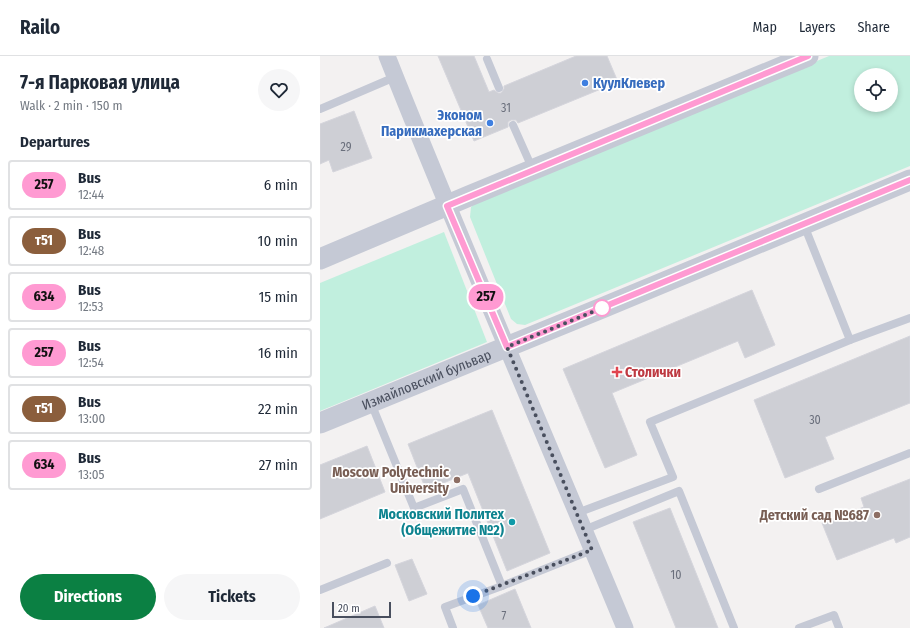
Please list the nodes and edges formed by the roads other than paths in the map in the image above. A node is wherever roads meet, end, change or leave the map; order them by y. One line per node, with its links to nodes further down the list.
1 (387, 56): 4 (street)
2 (808, 56): 8 (street)
3 (489, 57): 5 (lane)
4 (395, 77): 6 (lane); 10 (street)
5 (499, 88)
6 (320, 109)
7 (513, 125): 8 (lane)
8 (533, 170): 10 (street)
9 (910, 180): 11 (street, Измайловский бульвар)
10 (447, 206): 12 (street); 15 (street)
11 (803, 225): 14 (lane); 15 (street, Измайловский бульвар)
12 (320, 259)
13 (910, 318): 14 (lane)
14 (850, 340): 20 (lane)
15 (507, 347): 16 (street, Измайловский бульвар); 20 (street)
16 (370, 403): 17 (street, Измайловский бульвар); 24 (lane)
17 (320, 423)
18 (910, 453): 19 (lane)
19 (819, 489)
20 (577, 513): 21 (street)
21 (584, 530): 22 (street); 28 (lane)
22 (592, 550): 24 (lane); 27 (street)
23 (387, 563): 25 (lane)
24 (502, 586): 26 (lane)
25 (320, 590)
26 (453, 628)
27 (625, 628)
28 (734, 628)
29 (799, 628): 30 (lane)
30 (839, 628)

